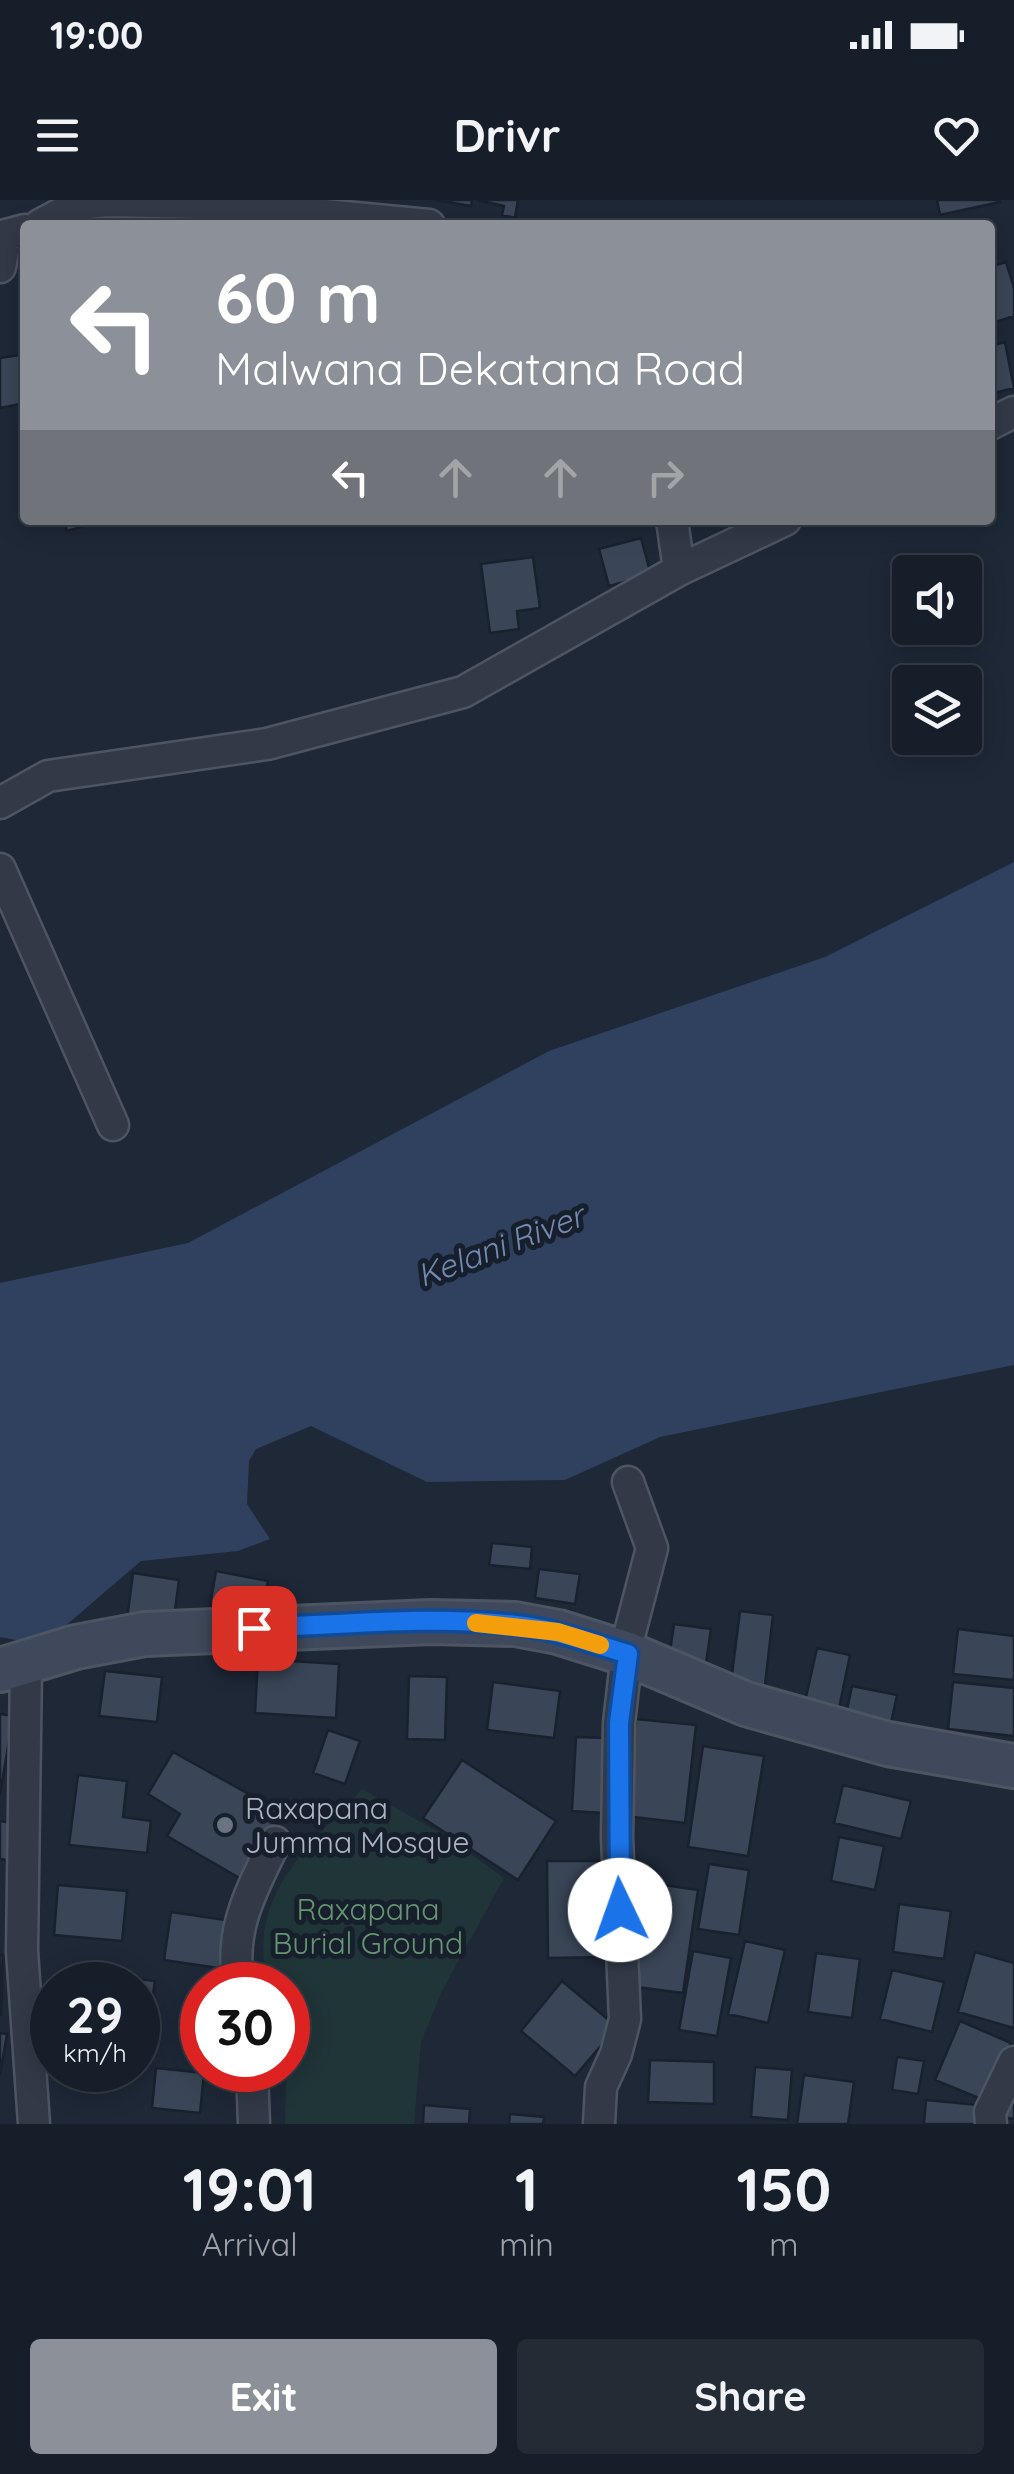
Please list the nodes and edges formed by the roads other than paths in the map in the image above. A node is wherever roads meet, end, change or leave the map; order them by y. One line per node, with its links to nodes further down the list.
1 (158, 214): 2 (street); 3 (street)
2 (49, 220)
3 (377, 220)
4 (10, 226): 5 (street)
5 (0, 267)
6 (673, 525): 8 (street)
7 (775, 525): 8 (street)
8 (678, 570): 9 (street)
9 (0, 803)
10 (0, 869): 11 (street)
11 (114, 1125)
12 (628, 1482): 13 (street)
13 (628, 1654): 14 (main road); 15 (main road); 22 (street)
14 (13, 1667): 20 (street)
15 (1014, 1766)
16 (275, 1842): 17 (street)
17 (236, 1962)
18 (1014, 2062): 23 (street)
19 (253, 2092): 21 (street)
20 (34, 2124)
21 (254, 2124)
22 (599, 2124)
23 (991, 2124)

